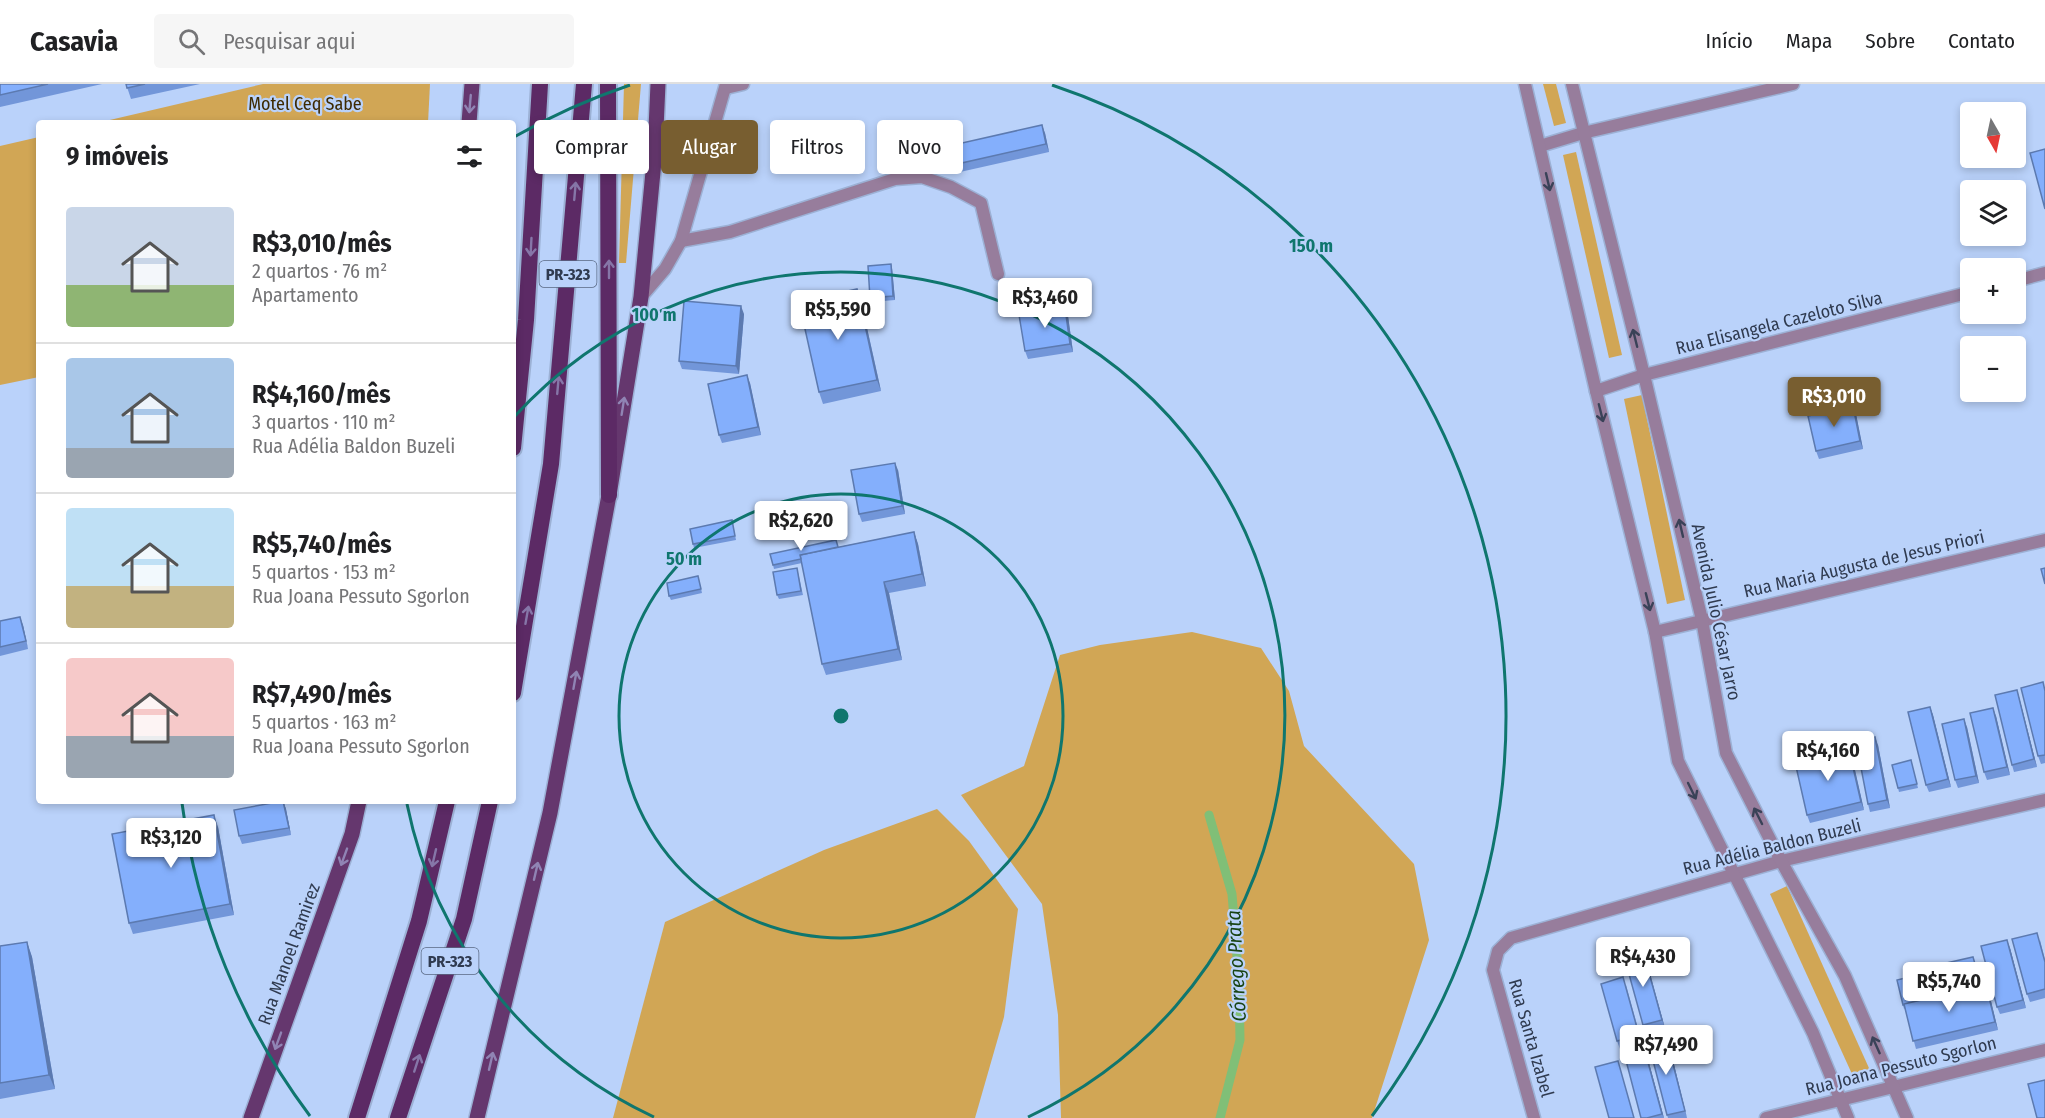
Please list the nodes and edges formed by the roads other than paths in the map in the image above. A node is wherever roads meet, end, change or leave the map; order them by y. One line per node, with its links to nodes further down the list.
1 (472, 84): 11 (main road, one-way to 11)
2 (540, 84): 22 (highway, PR-323, one-way to 22)
3 (584, 84): 27 (highway, PR-323, one-way to 3)
4 (608, 84): 23 (highway, one-way to 4)
5 (658, 84): 19 (main road)
6 (743, 84): 10 (street)
7 (1525, 84): 13 (street)
8 (1572, 84): 12 (street, Avenida Julio César Jarro)
9 (1793, 84): 12 (street)
10 (726, 86): 14 (street)
11 (469, 120)
12 (1583, 132): 13 (street); 20 (street, Avenida Julio César Jarro, one-way to 12)
13 (1540, 146): 21 (street, one-way to 21)
14 (681, 241): 16 (street); 19 (street)
15 (2045, 273): 17 (street)
16 (998, 274)
17 (2026, 278)
18 (1960, 295): 20 (street, Rua Elisangela Cazeloto Silva)
19 (641, 297): 23 (main road, one-way to 19)
20 (1644, 375): 21 (street, Rua Elisangela Cazeloto Silva); 25 (street, Avenida Julio César Jarro, one-way to 20)
21 (1596, 391): 26 (street, one-way to 26)
22 (516, 418)
23 (609, 495): 41 (main road, one-way to 23)
24 (2045, 540): 25 (street, Rua Maria Augusta de Jesus Priori)
25 (1702, 620): 26 (street, Rua Maria Augusta de Jesus Priori); 32 (street, Avenida Julio César Jarro, one-way to 25)
26 (1655, 632): 33 (street, one-way to 33)
27 (516, 675)
28 (2045, 800): 32 (street, Rua Adélia Baldon Buzeli)
29 (358, 804): 38 (main road, Rua Manoel Ramirez, one-way to 38)
30 (446, 804): 39 (highway, PR-323, one-way to 39)
31 (489, 804): 40 (highway, PR-323, one-way to 31)
32 (1781, 861): 33 (street, Rua Adélia Baldon Buzeli); 36 (street, Avenida Julio César Jarro, one-way to 32)
33 (1733, 874): 34 (street, Rua Adélia Baldon Buzeli); 37 (street)
34 (1511, 938): 42 (street, Rua Santa Izabel)
35 (2045, 1050): 36 (street, Rua Joana Pessuto Sgorlon)
36 (1894, 1086): 37 (street, Rua Joana Pessuto Sgorlon); 45 (street, Avenida Julio César Jarro)
37 (1841, 1100): 43 (street, Rua Joana Pessuto Sgorlon); 44 (street)
38 (250, 1118)
39 (357, 1118)
40 (398, 1118)
41 (477, 1118)
42 (1534, 1118)
43 (1766, 1118)
44 (1848, 1118)
45 (1906, 1118)

